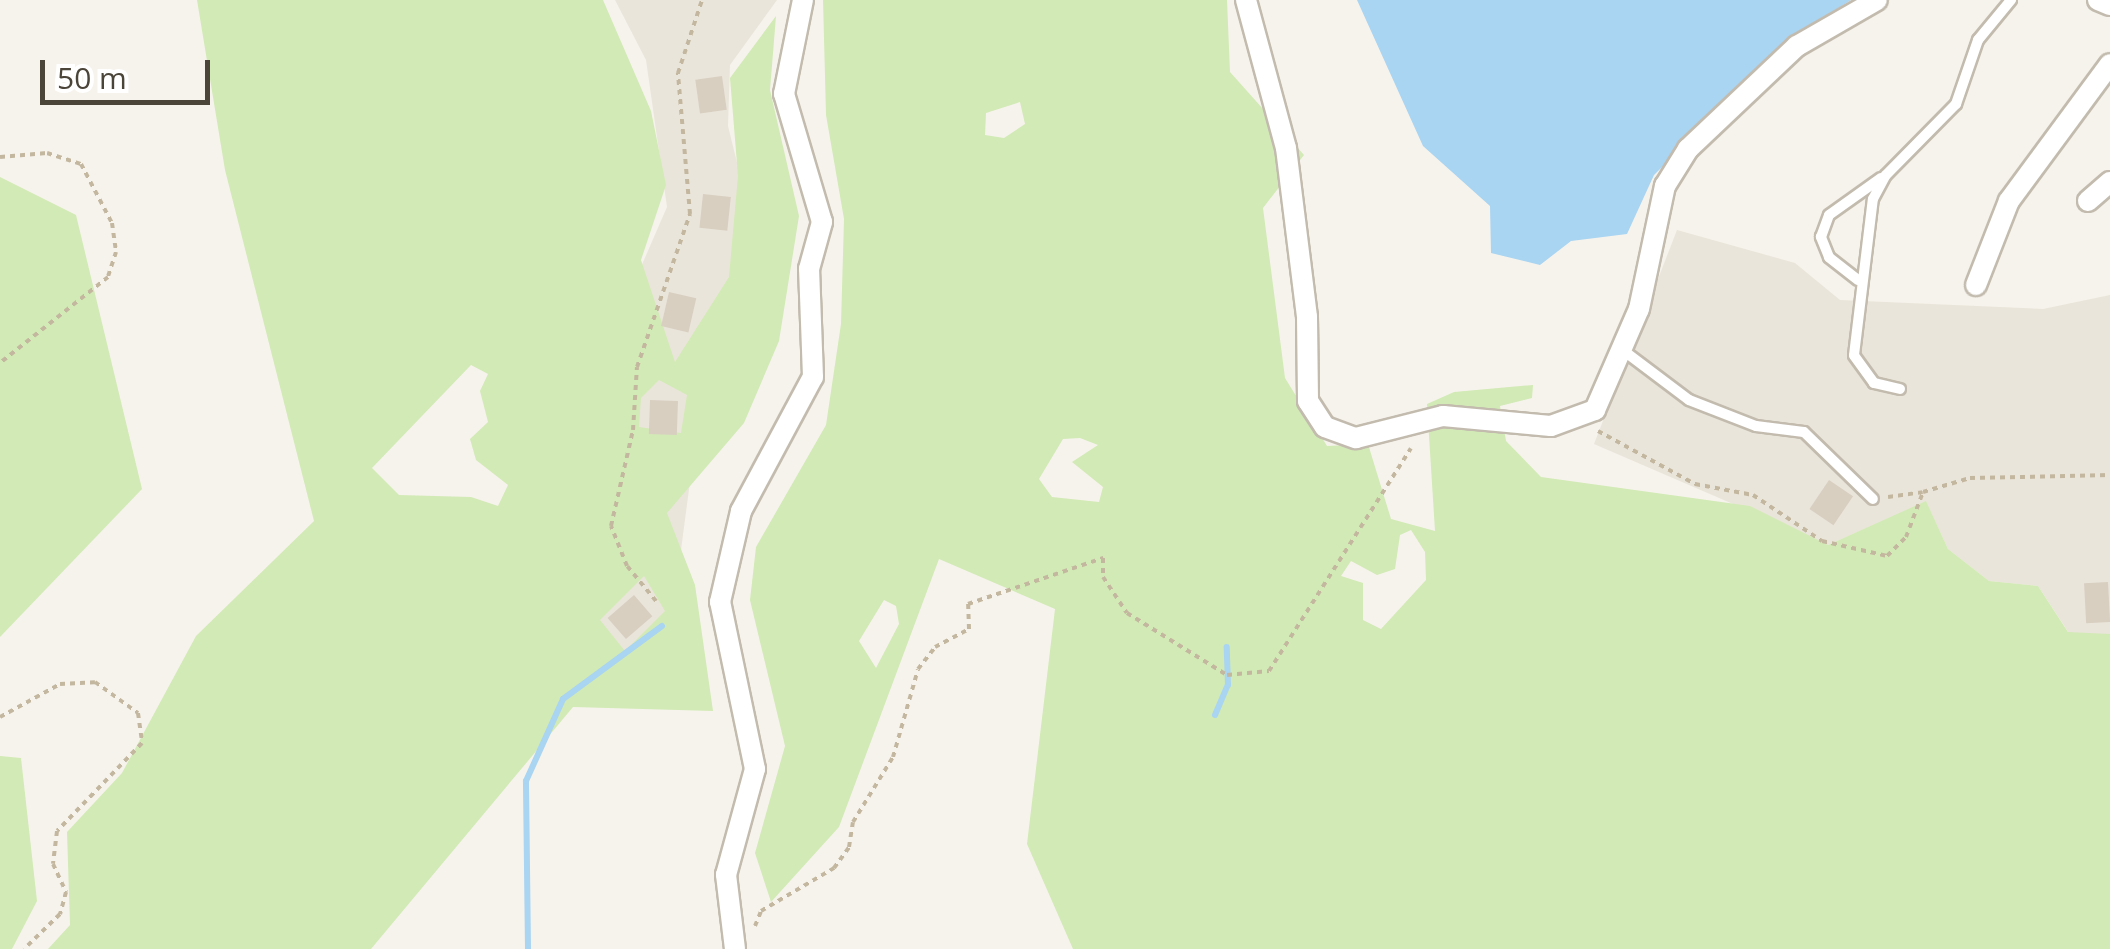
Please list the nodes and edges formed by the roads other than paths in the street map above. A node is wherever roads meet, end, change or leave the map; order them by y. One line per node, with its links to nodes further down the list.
1 (803, 0): 16 (street)
2 (1246, 0): 13 (street)
3 (1877, 0): 13 (street)
4 (2011, 0): 8 (lane)
5 (2098, 0): 6 (street)
6 (2110, 5)
7 (2110, 64): 12 (street)
8 (1886, 174): 11 (lane); 11 (lane)
9 (2110, 182): 10 (street)
10 (2088, 201)
11 (1858, 280): 14 (lane)
12 (1976, 285)
13 (1624, 351): 15 (lane)
14 (1900, 389)
15 (1873, 499)
16 (743, 943)

